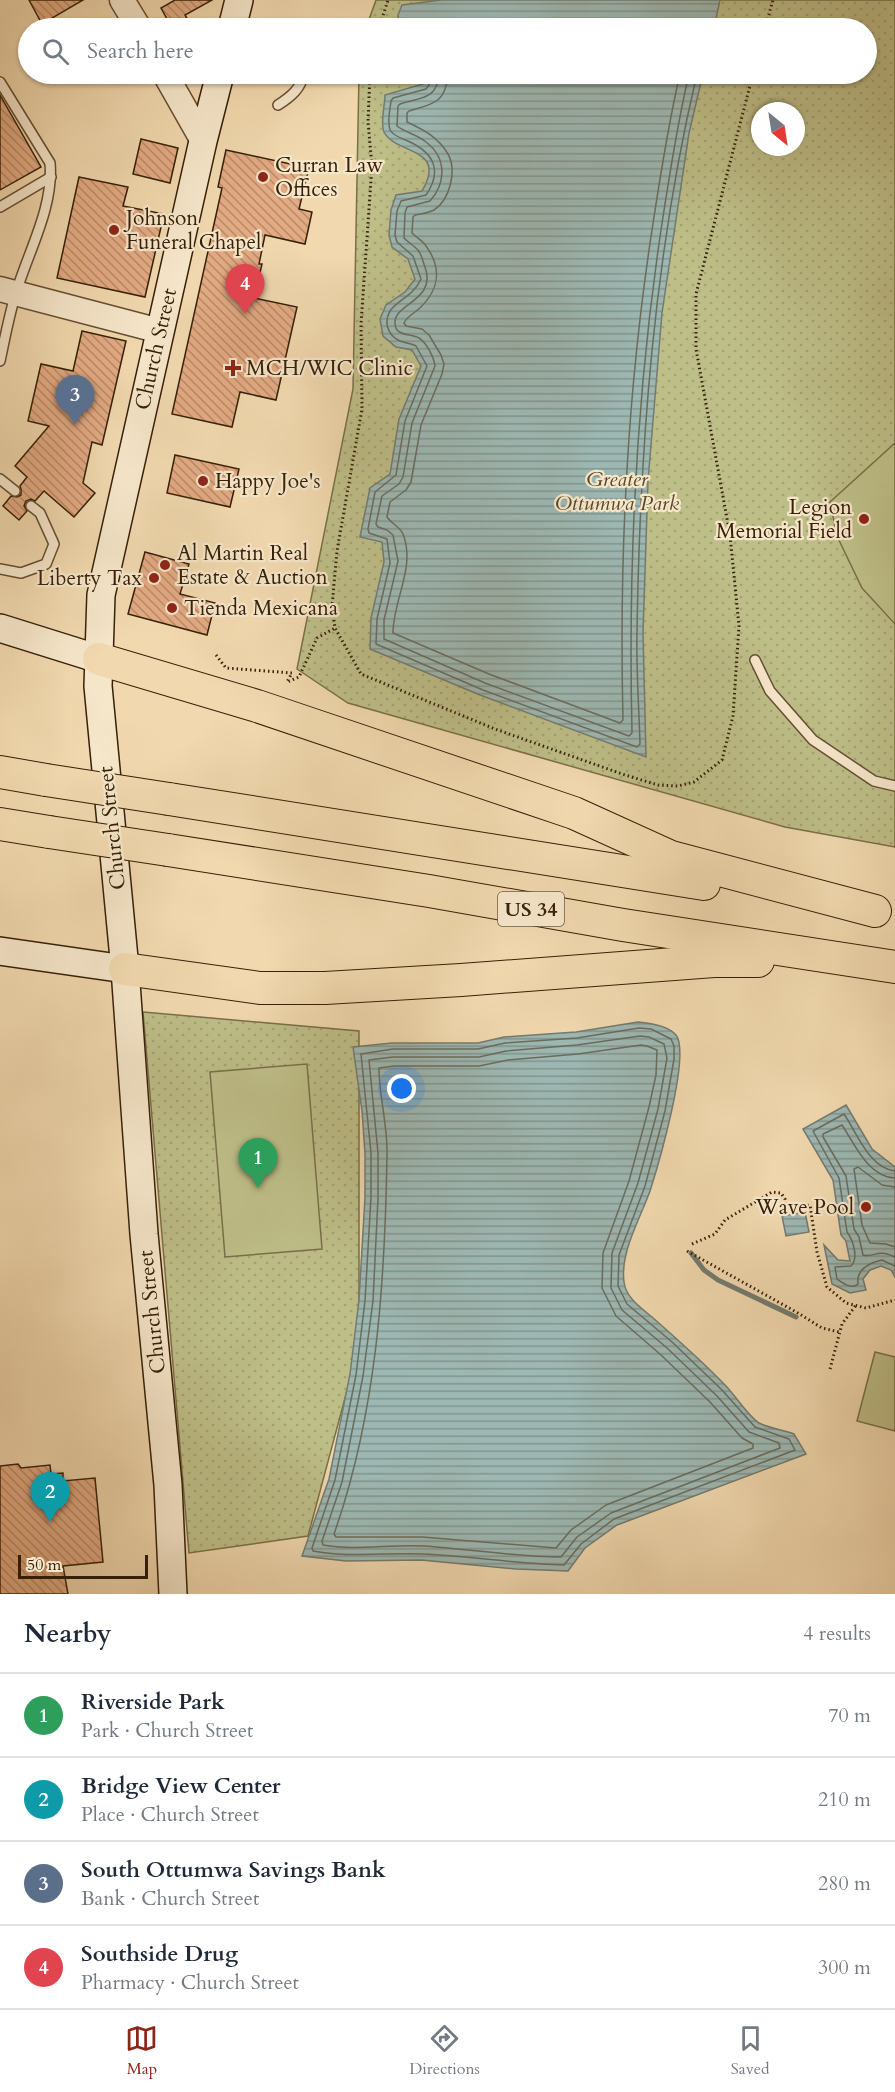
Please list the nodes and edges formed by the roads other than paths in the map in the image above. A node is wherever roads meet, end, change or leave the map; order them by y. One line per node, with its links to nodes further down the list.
1 (123, 0): 3 (street)
2 (239, 0): 4 (main road)
3 (133, 18)
4 (234, 18)
5 (0, 82): 11 (lane)
6 (171, 84): 10 (street)
7 (217, 84): 10 (main road, Church Street)
8 (301, 84): 9 (lane)
9 (278, 105)
10 (203, 141): 15 (main road, Church Street)
11 (51, 177): 12 (lane); 13 (lane)
12 (0, 207)
13 (8, 291): 14 (lane); 15 (street)
14 (4, 328): 16 (lane)
15 (160, 331): 22 (main road, Church Street)
16 (0, 361)
17 (0, 479): 18 (lane)
18 (15, 491)
19 (32, 506): 20 (lane)
20 (0, 569)
21 (0, 628): 22 (main road)
22 (99, 659): 27 (highway); 31 (main road, Church Street)
23 (755, 660): 25 (lane)
24 (0, 772): 27 (highway, US 34, bridge)
25 (895, 786)
26 (0, 824): 29 (highway, US 34, bridge)
27 (885, 912)
28 (0, 951): 31 (main road)
29 (854, 960): 30 (highway, US 34); 31 (highway)
30 (895, 967)
31 (125, 969): 32 (main road, Church Street)
32 (173, 1594)

